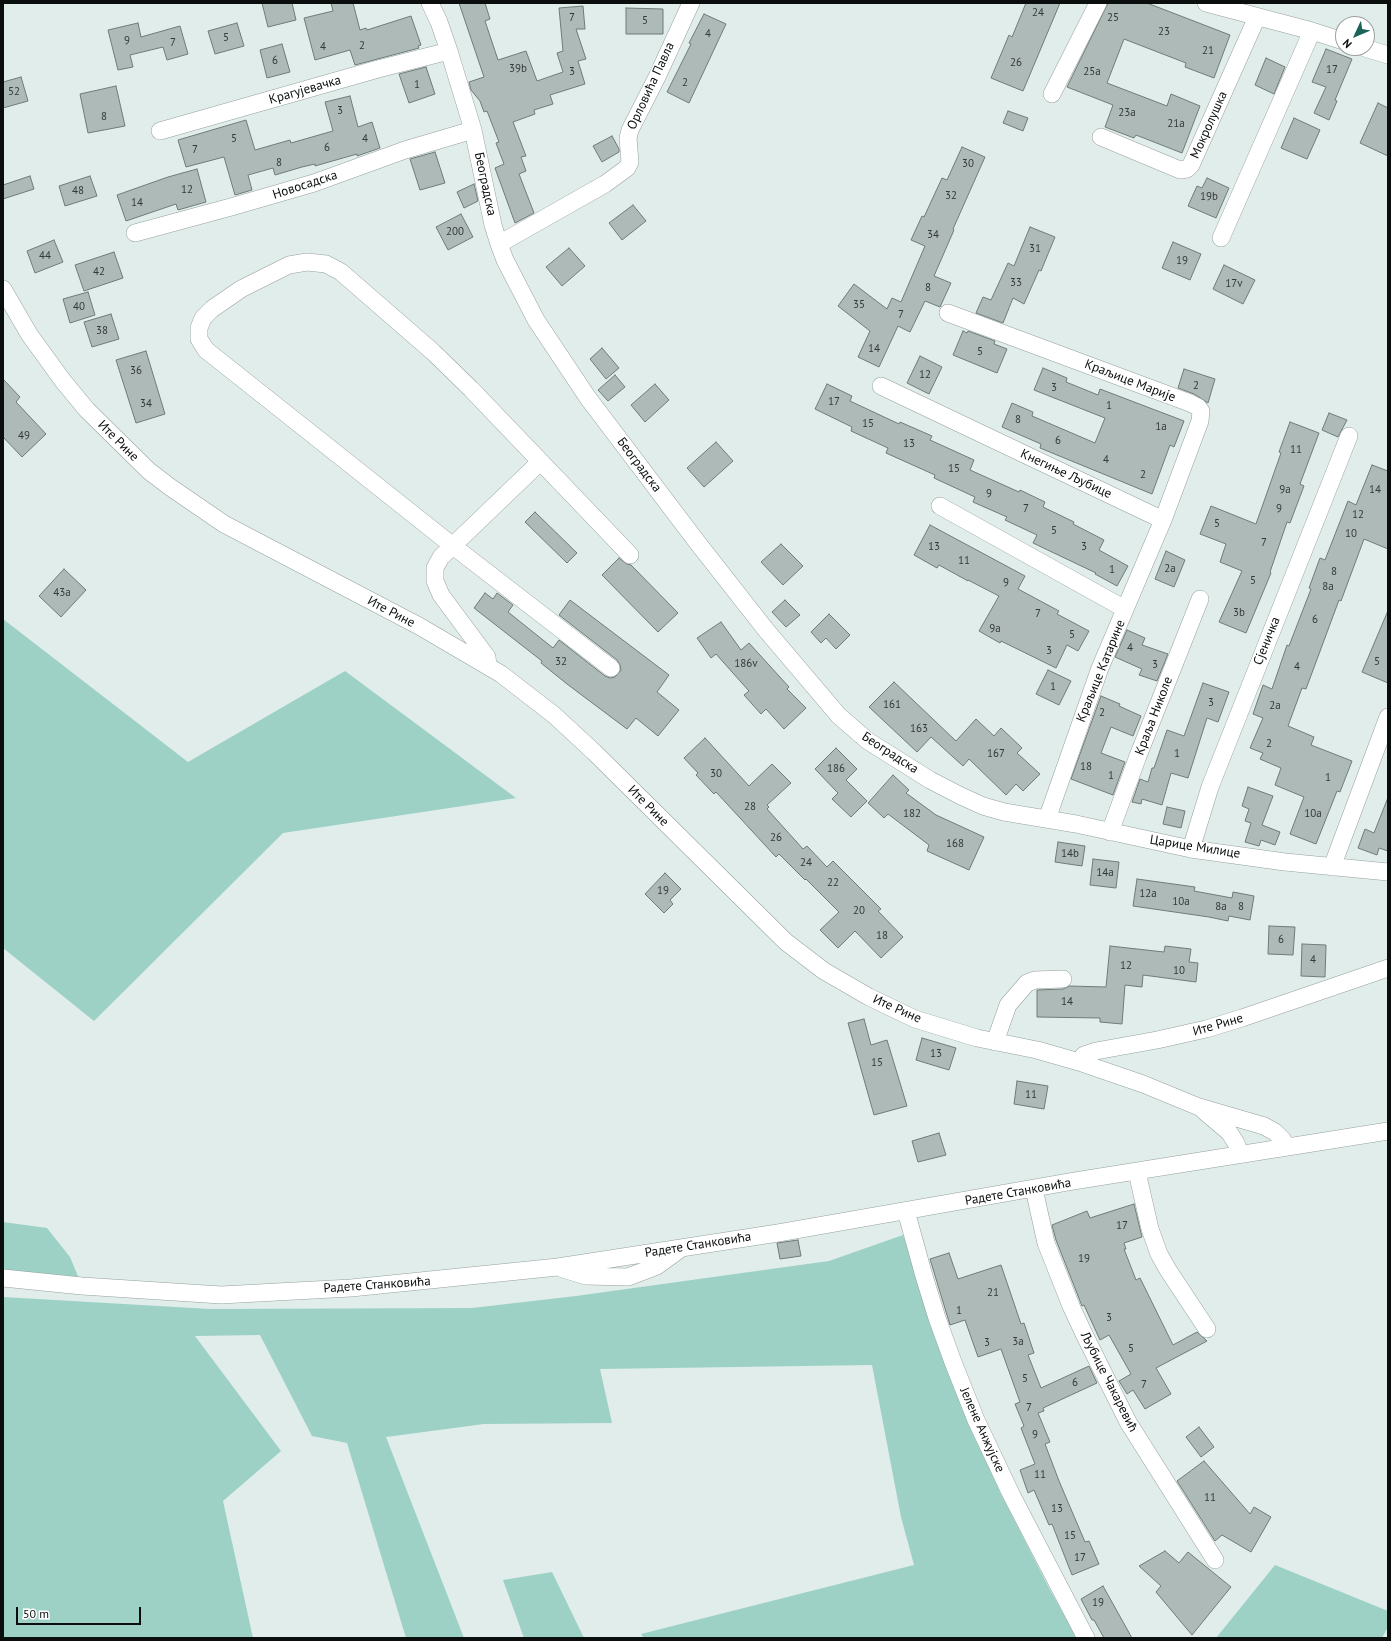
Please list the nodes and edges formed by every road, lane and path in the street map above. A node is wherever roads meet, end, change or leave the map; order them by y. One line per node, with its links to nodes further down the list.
1 (430, 3): 8 (street, Београдска)
2 (692, 3): 17 (street, Орловића Павла)
3 (1098, 3): 11 (street)
4 (1206, 3): 5 (street)
5 (1257, 17): 6 (street); 14 (street, Мокролушка)
6 (1312, 31): 7 (street); 16 (street)
7 (1335, 38)
8 (449, 51): 12 (street, Београдска); 13 (street, Крагујевачка)
9 (1375, 51): 10 (street)
10 (1388, 55)
11 (1052, 94)
12 (473, 130): 15 (street, Новосадска); 17 (street, Београдска)
13 (160, 131)
14 (1101, 137)
15 (135, 233)
16 (1220, 238)
17 (499, 244): 32 (street, Београдска)
18 (3, 289): 29 (street, Ите Рине)
19 (948, 313): 24 (street, Краљице Марије)
20 (881, 386): 24 (street, Кнегиње Љубице)
21 (1349, 436): 35 (street, Сјеничка)
22 (540, 462): 25 (street); 25 (street); 26 (street)
23 (940, 506): 28 (street, Краљице Катарине)
24 (1163, 520): 28 (street)
25 (453, 546): 29 (street); 30 (street)
26 (630, 555)
27 (1200, 599): 34 (street, Краља Николе)
28 (1125, 609): 33 (street, Краљице Катарине)
29 (488, 666): 40 (street, Ите Рине)
30 (610, 668)
31 (1388, 717): 36 (street)
32 (1004, 812): 33 (street, Царице Милице)
33 (1047, 819): 34 (street, Царице Милице)
34 (1110, 832): 35 (street, Царице Милице)
35 (1191, 849): 36 (street, Царице Милице)
36 (1332, 867): 37 (street, Царице Милице)
37 (1388, 872)
38 (1388, 968): 41 (street, Ите Рине)
39 (1063, 979): 40 (street)
40 (995, 1042): 41 (street, Ите Рине)
41 (1078, 1062): 42 (street)
42 (1199, 1107): 44 (street); 45 (street)
43 (1388, 1131): 44 (street, Радете Станковића)
44 (1286, 1146): 45 (street, Радете Станковића)
45 (1240, 1154): 46 (street, Радете Станковића)
46 (1137, 1172): 47 (street, Радете Станковића); 50 (street)
47 (1034, 1189): 48 (street, Радете Станковића); 51 (street, Љубице Чакаревић)
48 (906, 1211): 49 (street, Радете Станковића); 52 (street, Јелене Анжујске)
49 (3, 1278)
50 (1207, 1329)
51 (1215, 1560)
52 (1086, 1638)

